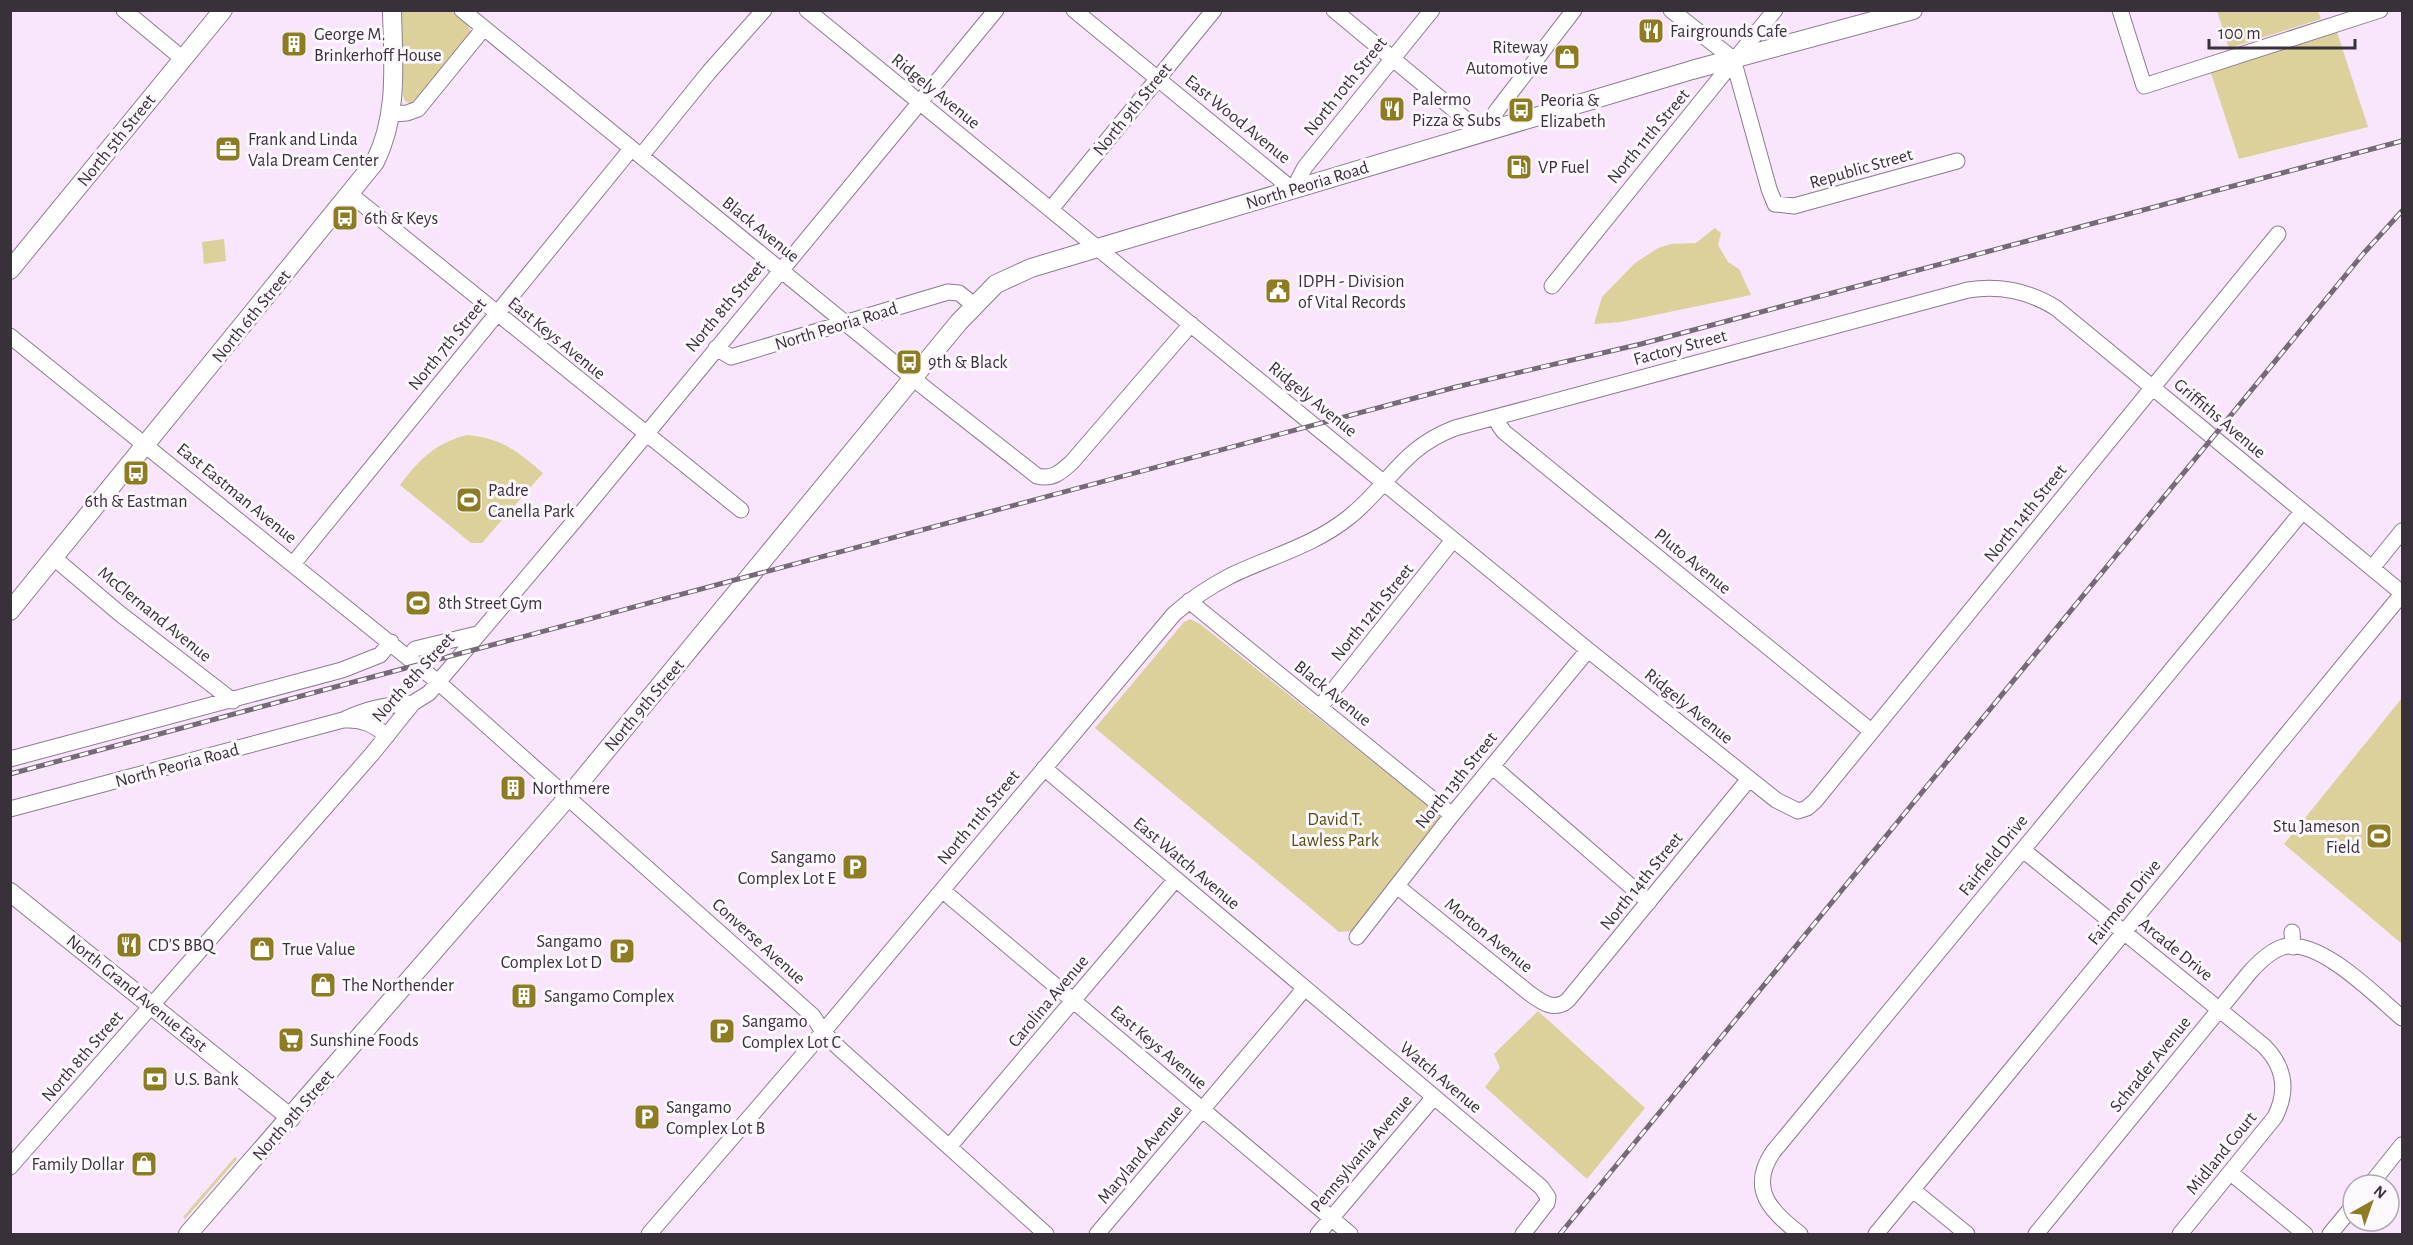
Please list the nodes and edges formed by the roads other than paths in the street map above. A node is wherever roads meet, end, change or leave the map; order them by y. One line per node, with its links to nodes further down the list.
1 (124, 10): 19 (street)
2 (223, 10): 19 (main road, North 5th Street)
3 (392, 10): 24 (main road, North 6th Street)
4 (462, 10): 18 (street, Black Avenue)
5 (764, 10): 26 (street, North 7th Street)
6 (807, 10): 23 (street, Ridgely Avenue)
7 (996, 10): 23 (street, North 8th Street)
8 (1074, 10): 22 (street, East Wood Avenue)
9 (1214, 10): 22 (street, North 9th Street)
10 (1334, 10): 20 (street)
11 (1432, 10): 20 (street, North 10th Street)
12 (1574, 10): 25 (street)
13 (1671, 10): 21 (street)
14 (1774, 10): 21 (street, North 11th Street)
15 (1913, 10): 21 (main road, North Peoria Road)
16 (2120, 10): 17 (street)
17 (2380, 10)
18 (484, 28): 24 (street); 26 (street, Black Avenue)
19 (183, 59): 33 (main road, North 5th Street)
20 (1393, 59): 25 (street); 28 (street, North 10th Street)
21 (1733, 59): 25 (main road, North Peoria Road); 27 (street, Republic Street); 35 (street, North 11th Street)
22 (1157, 78): 28 (street, East Wood Avenue); 30 (street, North 9th Street)
23 (919, 103): 30 (street, Ridgely Avenue); 34 (street, North 8th Street)
24 (392, 114): 29 (main road, North 6th Street)
25 (1482, 133): 28 (main road, North Peoria Road)
26 (636, 153): 34 (street, Black Avenue); 38 (street, North 7th Street)
27 (1957, 161)
28 (1293, 190): 32 (main road, North Peoria Road)
29 (350, 194): 38 (street, East Keys Avenue); 47 (main road, North 6th Street)
30 (1051, 209): 32 (street, Ridgely Avenue)
31 (2278, 234): 44 (street, North 14th Street)
32 (1098, 248): 37 (main road, North Peoria Road); 40 (street, Ridgely Avenue)
33 (10, 270)
34 (781, 270): 39 (street, Black Avenue); 42 (street, North 8th Street)
35 (1552, 286)
36 (2004, 288): 44 (street, Griffiths Avenue); 45 (street, Factory Street)
37 (974, 305): 39 (street, North Peoria Road); 43 (main road, North 9th Street)
38 (496, 314): 46 (street, East Keys Avenue); 54 (street, North 7th Street)
39 (846, 323): 42 (street, North Peoria Road); 43 (street, Black Avenue)
40 (1191, 324): 43 (street, Black Avenue); 48 (street, Ridgely Avenue)
41 (10, 336): 47 (street, East Eastman Avenue)
42 (716, 348): 46 (street, North 8th Street)
43 (913, 378): 74 (main road, North 9th Street)
44 (2154, 387): 50 (street, Griffiths Avenue); 68 (street, North 14th Street)
45 (1496, 417): 48 (street, Factory Street); 68 (street, Pluto Avenue)
46 (646, 435): 49 (street, East Keys Avenue); 59 (street, North 8th Street)
47 (146, 445): 53 (main road, North 6th Street); 54 (street, East Eastman Avenue)
48 (1384, 482): 52 (street, Ridgely Avenue); 57 (street, North 11th Street)
49 (741, 510)
50 (2302, 512): 55 (street, Griffiths Avenue); 78 (street, Fairfield Drive)
51 (2403, 531): 55 (street)
52 (1454, 540): 61 (street, Ridgely Avenue); 66 (street, North 12th Street)
53 (53, 557): 58 (main road, North 6th Street); 64 (street, McClernand Avenue)
54 (293, 564): 60 (street, East Eastman Avenue)
55 (2372, 567): 56 (street, Griffiths Avenue)
56 (2403, 594): 84 (street, Fairmont Drive)
57 (1189, 601): 66 (street, Black Avenue); 72 (street, North 11th Street)
58 (10, 611)
59 (477, 634): 62 (street); 63 (street, North 8th Street)
60 (391, 642): 62 (street, East Eastman Avenue); 64 (street)
61 (1588, 650): 71 (street, North 13th Street); 73 (street, Ridgely Avenue)
62 (409, 657): 63 (street, East Eastman Avenue)
63 (438, 682): 65 (street, North 8th Street); 74 (street, Converse Avenue)
64 (233, 701): 70 (street)
65 (413, 703): 67 (street, North Peoria Road); 69 (street, North 8th Street)
66 (1320, 707): 77 (street, Black Avenue)
67 (343, 720): 69 (street, North Peoria Road); 75 (street, North Peoria Road)
68 (1871, 731): 76 (street, North 14th Street)
69 (387, 736): 89 (street, North 8th Street)
70 (10, 759)
71 (1493, 766): 77 (street, North 13th Street); 83 (street)
72 (1044, 768): 79 (street, East Watch Avenue); 81 (street, North 11th Street)
73 (1749, 779): 76 (street, Ridgely Avenue); 83 (street, North 14th Street)
74 (568, 796): 92 (street, Converse Avenue); 95 (main road, North 9th Street)
75 (10, 809)
76 (1798, 811)
77 (1452, 815): 80 (street, North 13th Street)
78 (2023, 850): 84 (street, Arcade Drive); 104 (street, Fairfield Drive)
79 (1176, 879): 86 (street, East Watch Avenue); 87 (street, Carolina Avenue)
80 (1398, 886): 85 (street, North 13th Street); 88 (street, Morton Avenue)
81 (942, 890): 87 (street, East Keys Avenue); 92 (street, North 11th Street)
82 (11, 894): 89 (main road, North Grand Avenue East)
83 (1649, 902): 88 (street, North 14th Street)
84 (2124, 932): 90 (street, Arcade Drive); 101 (street, Fairmont Drive)
85 (1357, 937)
86 (1305, 988): 93 (street, Watch Avenue); 94 (street, Maryland Avenue)
87 (1074, 1000): 94 (street, East Keys Avenue); 97 (street, Carolina Avenue)
88 (1560, 1005)
89 (152, 1006): 95 (main road, North Grand Avenue East); 98 (street, North 8th Street)
90 (2220, 1010): 91 (street, Schrader Avenue); 99 (street, Midland Court); 114 (street, Schrader Avenue)
91 (2403, 1018)
92 (823, 1032): 97 (street, Converse Avenue); 106 (street, North 11th Street)
93 (1434, 1097): 102 (street, Pennsylvania Avenue); 111 (street, Watch Avenue)
94 (1203, 1109): 102 (street, East Keys Avenue); 108 (street, Maryland Avenue)
95 (291, 1118): 105 (main road, North 9th Street)
96 (2403, 1145): 100 (street)
97 (949, 1147): 107 (street, Converse Avenue)
98 (10, 1167)
99 (2231, 1173): 115 (street, Midland Court); 116 (street)
100 (2380, 1173)
101 (1913, 1190): 112 (street, Fairmont Drive); 113 (street)
102 (1332, 1219): 109 (street, Pennsylvania Avenue); 110 (street, East Keys Avenue)
103 (2341, 1221): 117 (street)
104 (1797, 1232)
105 (188, 1234)
106 (649, 1234)
107 (1047, 1234)
108 (1097, 1234)
109 (1318, 1234)
110 (1350, 1234)
111 (1523, 1234)
112 (1876, 1234)
113 (1967, 1234)
114 (2036, 1234)
115 (2180, 1234)
116 (2306, 1234)
117 (2330, 1234)

